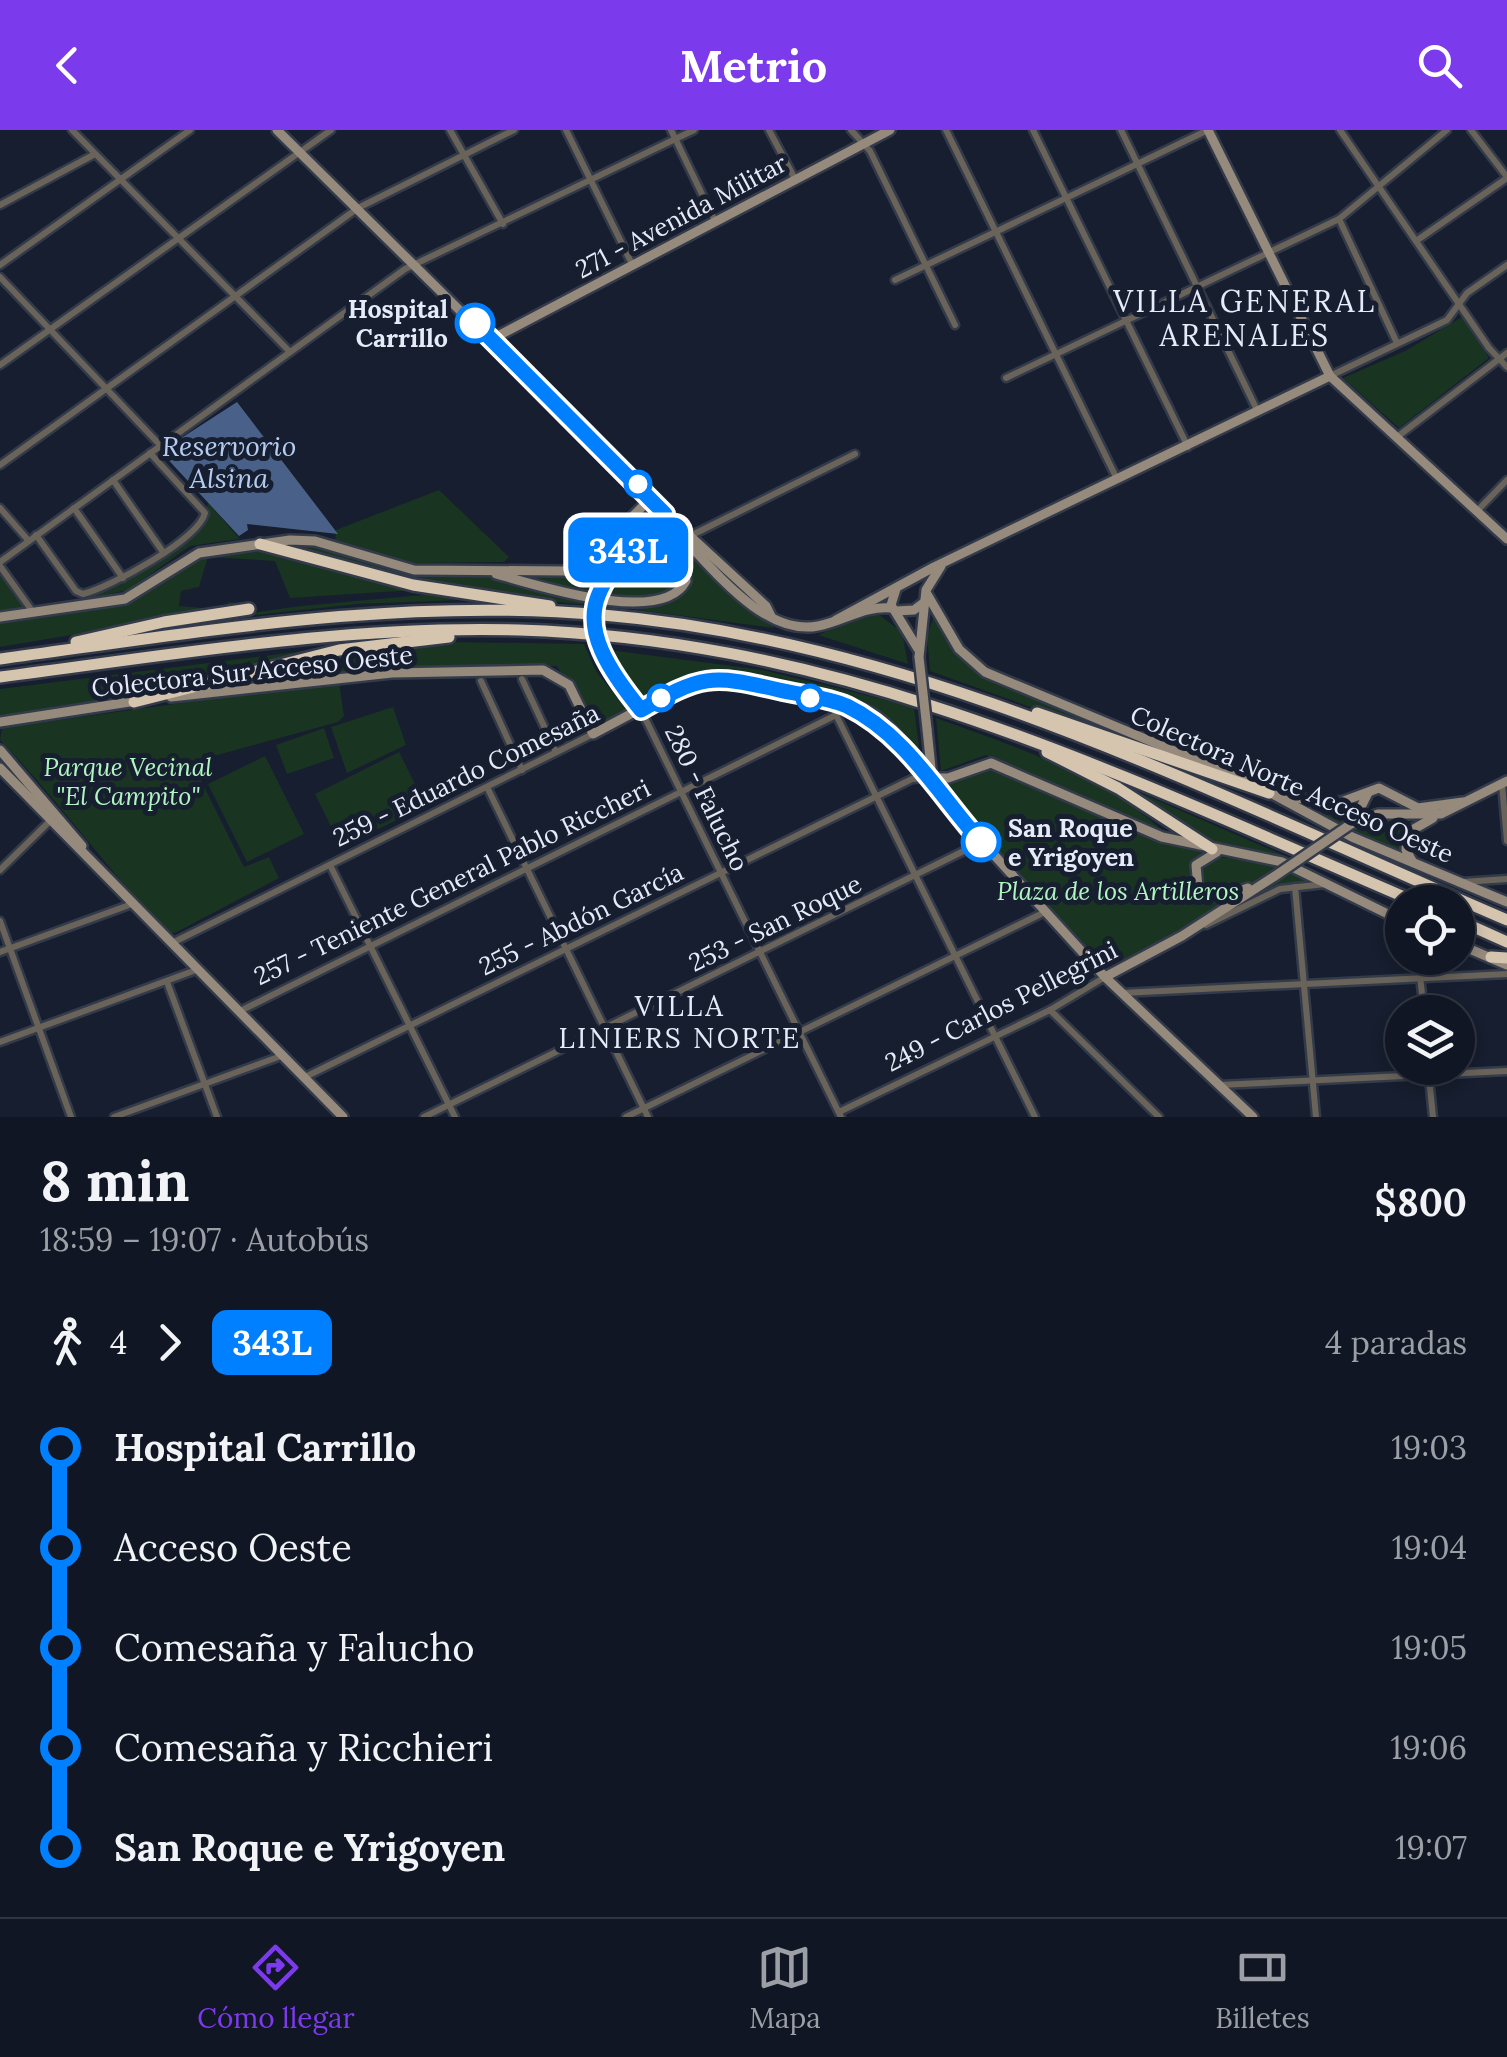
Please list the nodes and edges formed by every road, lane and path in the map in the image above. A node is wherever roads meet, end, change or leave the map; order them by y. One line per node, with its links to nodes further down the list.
1 (72, 130): 24 (street)
2 (190, 130): 28 (street)
3 (277, 130): 22 (street)
4 (331, 130): 22 (street)
5 (450, 130): 23 (street)
6 (514, 130): 23 (street)
7 (566, 130): 29 (street)
8 (671, 130): 20 (street)
9 (694, 130): 20 (street)
10 (769, 130): 27 (street)
11 (851, 130): 21 (street)
12 (890, 130): 21 (street, 271 - Avenida Militar)
13 (946, 130): 37 (street)
14 (1033, 130): 31 (street)
15 (1121, 130): 25 (street)
16 (1208, 130): 25 (street); 40 (street)
17 (1340, 130): 30 (street)
18 (1447, 130): 30 (street)
19 (1471, 130): 26 (street)
20 (676, 139): 29 (street); 35 (street)
21 (862, 144): 27 (street, 271 - Avenida Militar); 43 (street)
22 (299, 151): 33 (street); 38 (street)
23 (463, 153): 33 (street); 36 (street)
24 (95, 154): 28 (street); 32 (street)
25 (1138, 164): 31 (street); 48 (street)
26 (1507, 178): 39 (street)
27 (794, 179): 35 (street, 271 - Avenida Militar)
28 (120, 180): 38 (street); 44 (street)
29 (592, 182): 36 (street); 42 (street)
30 (1378, 182): 34 (street); 39 (street)
31 (1067, 198): 37 (street); 51 (street)
32 (0, 206)
33 (358, 208): 41 (street); 49 (street)
34 (1338, 219): 40 (street); 55 (street)
35 (715, 220): 42 (street, 271 - Avenida Militar)
36 (504, 224): 41 (street)
37 (996, 232): 43 (street); 58 (street)
38 (179, 238): 49 (street); 53 (street)
39 (1416, 240): 50 (street)
40 (1268, 253): 48 (street); 62 (street)
41 (416, 264): 54 (street); 56 (street)
42 (632, 264): 54 (street, 271 - Avenida Militar)
43 (927, 264): 47 (street); 52 (street)
44 (0, 265)
45 (1507, 265): 50 (street)
46 (0, 277): 53 (street)
47 (895, 280)
48 (1197, 287): 51 (street); 65 (street)
49 (235, 296): 56 (street); 64 (street)
50 (1460, 306): 55 (street); 59 (street)
51 (1126, 321): 58 (street); 68 (street)
52 (955, 325)
53 (50, 329): 60 (street); 64 (street)
54 (492, 339): 75 (street)
55 (1397, 343): 62 (street)
56 (290, 352): 67 (street)
57 (1507, 353): 59 (street)
58 (1057, 354): 63 (street); 73 (street)
59 (1498, 359): 61 (street); 66 (street)
60 (0, 366)
61 (1507, 367)
62 (1330, 376): 65 (street); 66 (street)
63 (1006, 378)
64 (106, 388): 67 (street); 71 (street)
65 (1258, 412): 68 (street)
66 (1396, 438): 78 (street)
67 (160, 445): 69 (street)
68 (1188, 447): 73 (street)
69 (150, 452): 72 (street); 85 (street)
70 (856, 454): 80 (street)
71 (0, 464)
72 (113, 480): 77 (street); 85 (street)
73 (1118, 480): 86 (street)
74 (1507, 480): 78 (street)
75 (651, 498): 79 (street); 88 (street)
76 (0, 508): 81 (street)
77 (74, 508): 81 (street); 89 (street)
78 (1477, 511): 82 (street)
79 (665, 514): 80 (street); 83 (street, 280 - Falucho); 96 (street)
80 (692, 535): 96 (street)
81 (32, 538): 87 (street); 89 (street)
82 (1507, 539)
83 (635, 543): 88 (street); 108 (street, 280 - Falucho, bridge)
84 (260, 544): 88 (street); 95 (highway); 97 (street)
85 (163, 552): 89 (street)
86 (944, 563): 90 (street); 91 (street)
87 (0, 564): 92 (street)
88 (477, 570)
89 (123, 578)
90 (899, 587): 91 (street); 94 (street); 98 (street)
91 (926, 595): 94 (street); 100 (street); 122 (street, Colectora Norte Acceso Oeste)
92 (30, 608)
93 (249, 609): 101 (highway)
94 (893, 609): 98 (street); 100 (street)
95 (604, 615): 101 (highway); 105 (highway)
96 (771, 616): 98 (street)
97 (0, 617)
98 (836, 620)
99 (518, 630): 102 (highway); 106 (highway); 111 (highway)
100 (919, 654): 117 (street, bridge)
101 (4, 659)
102 (0, 677)
103 (522, 680): 114 (street)
104 (482, 682): 116 (street)
105 (979, 698): 122 (highway); 150 (highway)
106 (134, 702): 110 (street, Colectora Sur Acceso Oeste); 112 (street, Colectora Sur Acceso Oeste)
107 (842, 704): 108 (street, 259 - Eduardo Comesaña); 109 (street); 117 (street)
108 (641, 710): 112 (street, 259 - Eduardo Comesaña); 120 (street, 280 - Falucho)
109 (836, 715): 120 (street, 257 - Teniente General Pablo Riccheri); 123 (street)
110 (0, 722)
111 (999, 727): 132 (highway); 145 (highway)
112 (593, 734): 114 (street, 259 - Eduardo Comesaña)
113 (0, 750): 128 (street)
114 (556, 752): 116 (street, 259 - Eduardo Comesaña)
115 (0, 768): 128 (street)
116 (522, 770): 119 (street, 259 - Eduardo Comesaña)
117 (932, 778): 123 (street, 255 - Abdón García); 131 (street); 132 (street)
118 (1505, 782): 125 (street, 249 - Carlos Pellegrini); 130 (street)
119 (487, 787): 135 (street, 259 - Eduardo Comesaña); 136 (street)
120 (680, 792): 136 (street, 257 - Teniente General Pablo Riccheri); 138 (street, 280 - Falucho)
121 (1388, 792): 124 (street); 125 (street, 249 - Carlos Pellegrini); 126 (street)
122 (1272, 794): 124 (street); 134 (street, Colectora Norte Acceso Oeste)
123 (877, 796): 138 (street, 255 - Abdón García); 139 (street)
124 (1367, 796): 126 (street); 129 (street, 249 - Carlos Pellegrini)
125 (1462, 802): 127 (street, 249 - Carlos Pellegrini)
126 (1380, 814): 127 (street, 249 - Carlos Pellegrini); 129 (street, 249 - Carlos Pellegrini)
127 (1440, 814): 134 (street)
128 (54, 817): 137 (street); 147 (street)
129 (1352, 824): 140 (street, 249 - Carlos Pellegrini, bridge)
130 (1507, 841)
131 (982, 842): 139 (street, 253 - San Roque); 148 (street)
132 (1212, 849): 133 (street)
133 (1230, 851): 140 (street); 143 (street)
134 (1414, 863): 142 (street, Colectora Norte Acceso Oeste)
135 (330, 865): 155 (street, 259 - Eduardo Comesaña); 156 (street)
136 (527, 869): 156 (street, 257 - Teniente General Pablo Riccheri); 158 (street)
137 (0, 870)
138 (722, 872): 158 (street, 255 - Abdón García); 159 (street, 280 - Falucho)
139 (917, 876): 159 (street, 253 - San Roque); 162 (street)
140 (1274, 877): 153 (street, 249 - Carlos Pellegrini)
141 (1507, 880): 142 (street)
142 (1460, 882): 146 (street, Colectora Norte Acceso Oeste)
143 (1332, 884): 144 (street, 249 - Carlos Pellegrini); 149 (street)
144 (1295, 886): 153 (street, 249 - Carlos Pellegrini); 171 (street)
145 (1385, 889)
146 (1507, 902)
147 (132, 904): 155 (street); 157 (street)
148 (1046, 912): 162 (street); 168 (street)
149 (1385, 912)
150 (1507, 920)
151 (0, 921): 157 (street)
152 (1475, 928): 154 (highway)
153 (1182, 936): 168 (street, 249 - Carlos Pellegrini)
154 (1507, 942)
155 (171, 944): 165 (street)
156 (370, 945): 175 (street, 257 - Teniente General Pablo Riccheri); 176 (street)
157 (9, 948): 161 (street); 177 (street)
158 (566, 948): 176 (street, 255 - Abdón García); 178 (street)
159 (762, 951): 178 (street, 253 - San Roque); 179 (street, 280 - Falucho)
160 (1475, 951): 163 (street)
161 (0, 952)
162 (955, 956): 179 (street); 180 (street)
163 (1491, 958): 164 (highway)
164 (1507, 961)
165 (196, 970): 170 (street); 175 (street)
166 (1507, 974): 169 (street)
167 (1420, 975): 169 (street)
168 (1105, 977): 172 (street); 174 (street, 249 - Carlos Pellegrini)
169 (1420, 979): 171 (street); 173 (street)
170 (167, 982): 177 (street); 188 (street)
171 (1304, 984): 172 (street); 187 (street)
172 (1122, 994): 189 (street)
173 (1422, 995)
174 (1050, 1010): 180 (street, 249 - Carlos Pellegrini); 203 (street)
175 (238, 1012): 182 (street)
176 (410, 1026): 186 (street, 255 - Abdón García); 191 (street)
177 (38, 1029): 181 (street); 194 (street)
178 (606, 1030): 191 (street, 253 - San Roque); 192 (street)
179 (800, 1032): 192 (street); 193 (street, 280 - Falucho)
180 (994, 1036): 193 (street, 249 - Carlos Pellegrini); 202 (street)
181 (0, 1042)
182 (281, 1056): 186 (street); 188 (street)
183 (1475, 1071): 184 (street)
184 (1507, 1071)
185 (1385, 1074): 187 (street)
186 (303, 1078): 197 (street)
187 (1313, 1079): 189 (street); 205 (street)
188 (204, 1084): 195 (street); 196 (street)
189 (1219, 1085): 204 (street)
190 (1430, 1085): 206 (street)
191 (449, 1105): 198 (street, 253 - San Roque); 199 (street)
192 (644, 1108): 200 (street); 201 (street)
193 (840, 1114)
194 (71, 1117)
195 (114, 1117)
196 (217, 1117)
197 (343, 1117)
198 (424, 1117)
199 (455, 1117)
200 (626, 1117)
201 (648, 1117)
202 (1034, 1117)
203 (1160, 1117)
204 (1253, 1117)
205 (1316, 1117)
206 (1433, 1117)

